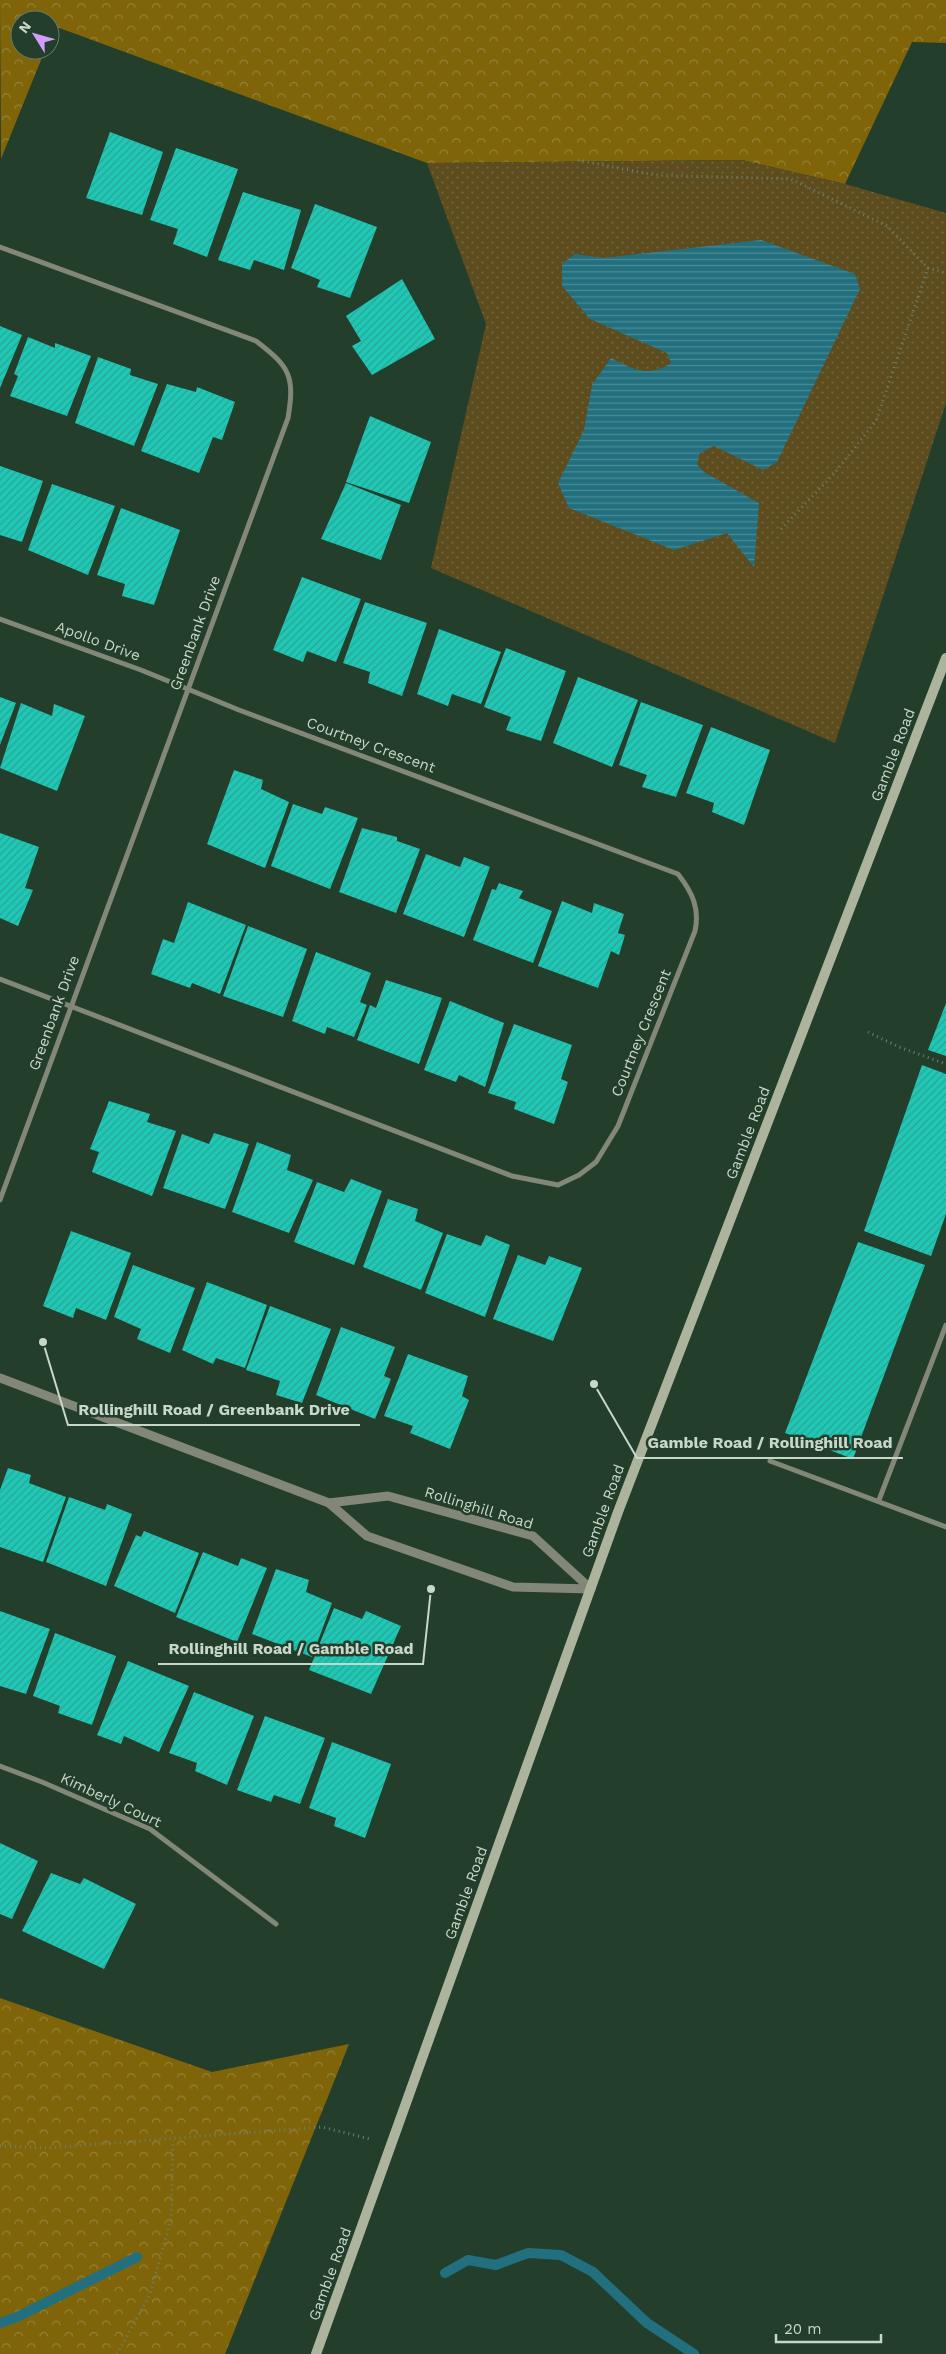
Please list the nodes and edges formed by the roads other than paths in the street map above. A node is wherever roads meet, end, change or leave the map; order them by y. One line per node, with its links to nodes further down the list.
1 (0, 247): 4 (street, Greenbank Drive)
2 (0, 619): 4 (street, Apollo Drive)
3 (946, 658): 14 (main road, Gamble Road)
4 (187, 689): 6 (street, Greenbank Drive); 6 (street, Courtney Crescent)
5 (0, 979): 6 (street, Courtney Crescent)
6 (70, 1006): 7 (street, Greenbank Drive)
7 (0, 1200)
8 (946, 1325): 11 (street)
9 (0, 1378): 12 (street, Rollinghill Road)
10 (770, 1461): 11 (street)
11 (879, 1500): 13 (street)
12 (329, 1503): 14 (street, Rollinghill Road); 14 (street, Rollinghill Road)
13 (946, 1527)
14 (591, 1589): 17 (main road, Gamble Road)
15 (0, 1766): 16 (street, Kimberly Court)
16 (276, 1924)
17 (316, 2354)

